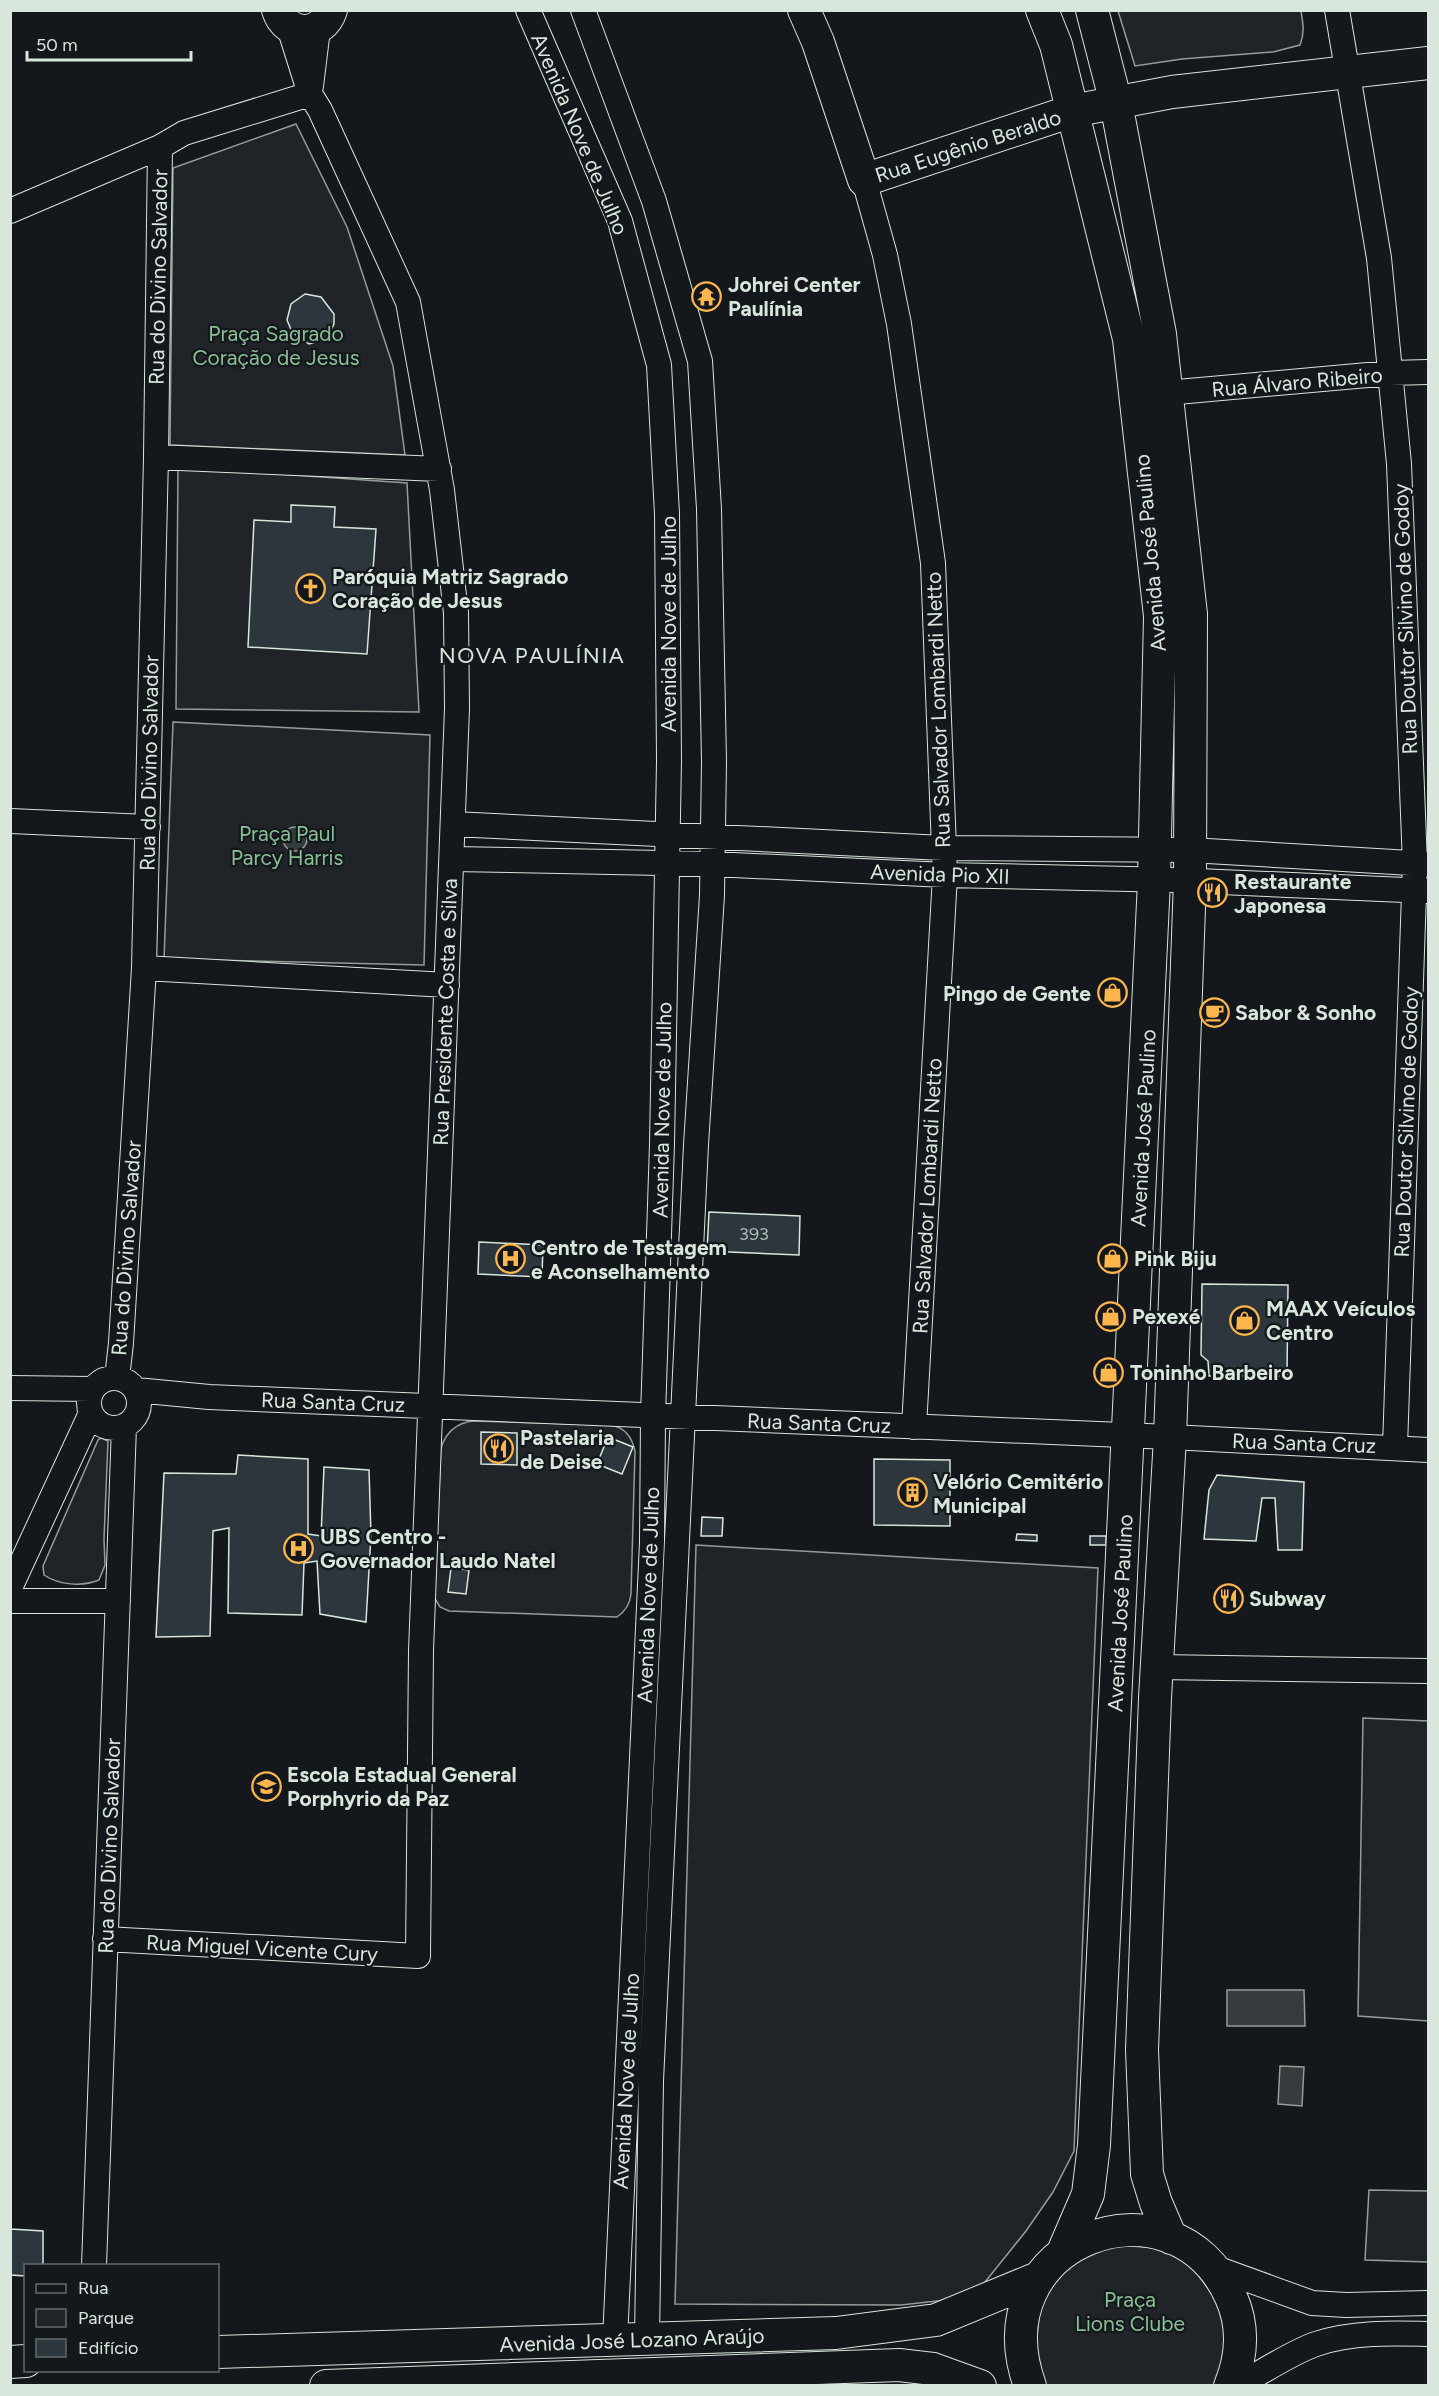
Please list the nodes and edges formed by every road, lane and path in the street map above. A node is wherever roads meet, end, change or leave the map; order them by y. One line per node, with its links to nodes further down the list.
1 (353, 10): 8 (main road)
2 (528, 10): 25 (street, Avenida Nove de Julho)
3 (583, 10): 26 (street, Avenida Nove de Julho)
4 (804, 10): 15 (main road, Rua Salvador Lombardi Netto)
5 (1042, 10): 13 (main road, Avenida José Paulino)
6 (1092, 10): 12 (main road, Avenida José Paulino)
7 (1337, 10): 10 (street, Rua Doutor Silvino de Godoy)
8 (300, 19): 11 (street, Rua Presidente Costa e Silva)
9 (1428, 63): 10 (main road, Rua Eugênio Beraldo)
10 (1346, 72): 12 (main road, Rua Eugênio Beraldo); 18 (street, Rua Doutor Silvino de Godoy)
11 (310, 94): 14 (street); 21 (street, Rua Presidente Costa e Silva)
12 (1116, 104): 13 (main road, Rua Eugênio Beraldo); 19 (main road, Avenida José Paulino)
13 (1072, 111): 15 (main road, Rua Eugênio Beraldo); 29 (main road, Avenida José Paulino)
14 (160, 147): 16 (street); 20 (street, Rua do Divino Salvador)
15 (864, 180): 27 (street, Rua Salvador Lombardi Netto)
16 (10, 211)
17 (1428, 372): 18 (street, Rua Álvaro Ribeiro)
18 (1390, 373): 19 (street, Rua Álvaro Ribeiro); 33 (street, Rua Doutor Silvino de Godoy)
19 (1166, 393): 34 (main road, Avenida José Paulino)
20 (156, 457): 21 (street); 24 (street, Rua do Divino Salvador)
21 (439, 469): 23 (street, Rua Presidente Costa e Silva)
22 (10, 821): 24 (street)
23 (453, 824): 25 (street, Avenida Pio XII); 30 (street, Rua Presidente Costa e Silva)
24 (148, 827): 39 (street, Rua do Divino Salvador)
25 (667, 836): 26 (street, Avenida Pio XII); 31 (street, Avenida Nove de Julho)
26 (713, 838): 27 (street, Avenida Pio XII); 32 (street, Avenida Nove de Julho)
27 (943, 848): 28 (street, Avenida Pio XII); 35 (street, Rua Salvador Lombardi Netto)
28 (1070, 849): 29 (street, Avenida Pio XII); 36 (street)
29 (1155, 849): 34 (street, Avenida Pio XII); 37 (main road, Avenida José Paulino)
30 (452, 859): 31 (street, Avenida Pio XII); 40 (street, Rua Presidente Costa e Silva)
31 (667, 864): 32 (street, Avenida Pio XII); 45 (street, Avenida Nove de Julho)
32 (713, 864): 35 (street, Avenida Pio XII); 46 (street, Avenida Nove de Julho)
33 (1422, 864): 34 (street, Avenida Pio XII); 38 (street, Rua Doutor Silvino de Godoy)
34 (1190, 865): 37 (street, Avenida Pio XII); 38 (street, Avenida Pio XII); 49 (main road, Avenida José Paulino)
35 (945, 875): 36 (street, Avenida Pio XII); 47 (street, Rua Salvador Lombardi Netto)
36 (1070, 877): 37 (street, Avenida Pio XII)
37 (1154, 880): 48 (main road, Avenida José Paulino)
38 (1421, 891): 50 (street, Rua Doutor Silvino de Godoy)
39 (144, 968): 40 (street); 42 (street, Rua do Divino Salvador)
40 (447, 985): 44 (street, Rua Presidente Costa e Silva)
41 (10, 1388): 43 (street)
42 (129, 1401): 43 (street); 43 (street); 44 (street, Rua Santa Cruz); 54 (street, Rua do Divino Salvador)
43 (90, 1403): 52 (street)
44 (430, 1406): 45 (street, Rua Santa Cruz); 60 (street, Rua Presidente Costa e Silva)
45 (653, 1416): 46 (street, Rua Santa Cruz); 58 (street, Avenida Nove de Julho)
46 (683, 1417): 47 (street, Rua Santa Cruz); 59 (street, Avenida Nove de Julho)
47 (914, 1427): 48 (street, Rua Santa Cruz)
48 (1129, 1436): 49 (street, Rua Santa Cruz); 64 (main road, Avenida José Paulino)
49 (1170, 1437): 50 (street, Rua Santa Cruz); 55 (main road, Avenida José Paulino)
50 (1395, 1447): 51 (street, Rua Santa Cruz)
51 (1428, 1450)
52 (10, 1588)
53 (10, 1601): 54 (street)
54 (118, 1601): 57 (street, Rua do Divino Salvador)
55 (1157, 1667): 56 (street); 63 (main road, Avenida José Paulino)
56 (1428, 1671)
57 (105, 1939): 60 (street, Rua Miguel Vicente Cury); 65 (street, Rua do Divino Salvador)
58 (632, 1942): 59 (street); 61 (street, Avenida Nove de Julho)
59 (658, 1942): 62 (street, Avenida Nove de Julho)
60 (418, 1956)
61 (626, 2081): 62 (street); 71 (street, Avenida Nove de Julho)
62 (651, 2081): 70 (street, Avenida Nove de Julho)
63 (1171, 2238): 64 (main road); 66 (main road)
64 (1063, 2252): 67 (main road)
65 (94, 2264)
66 (1213, 2267): 68 (street); 77 (main road)
67 (1038, 2278): 70 (main road, Avenida José Lozano Araújo); 76 (main road)
68 (1428, 2303)
69 (1428, 2334): 78 (street)
70 (647, 2339): 71 (main road, Avenida José Lozano Araújo)
71 (615, 2340): 72 (main road, Avenida José Lozano Araújo)
72 (219, 2352)
73 (556, 2381): 74 (main road, Avenida José Lozano Araújo); 75 (main road, Avenida José Lozano Araújo)
74 (326, 2385)
75 (980, 2385)
76 (1030, 2385)
77 (1230, 2385)
78 (1237, 2385)

